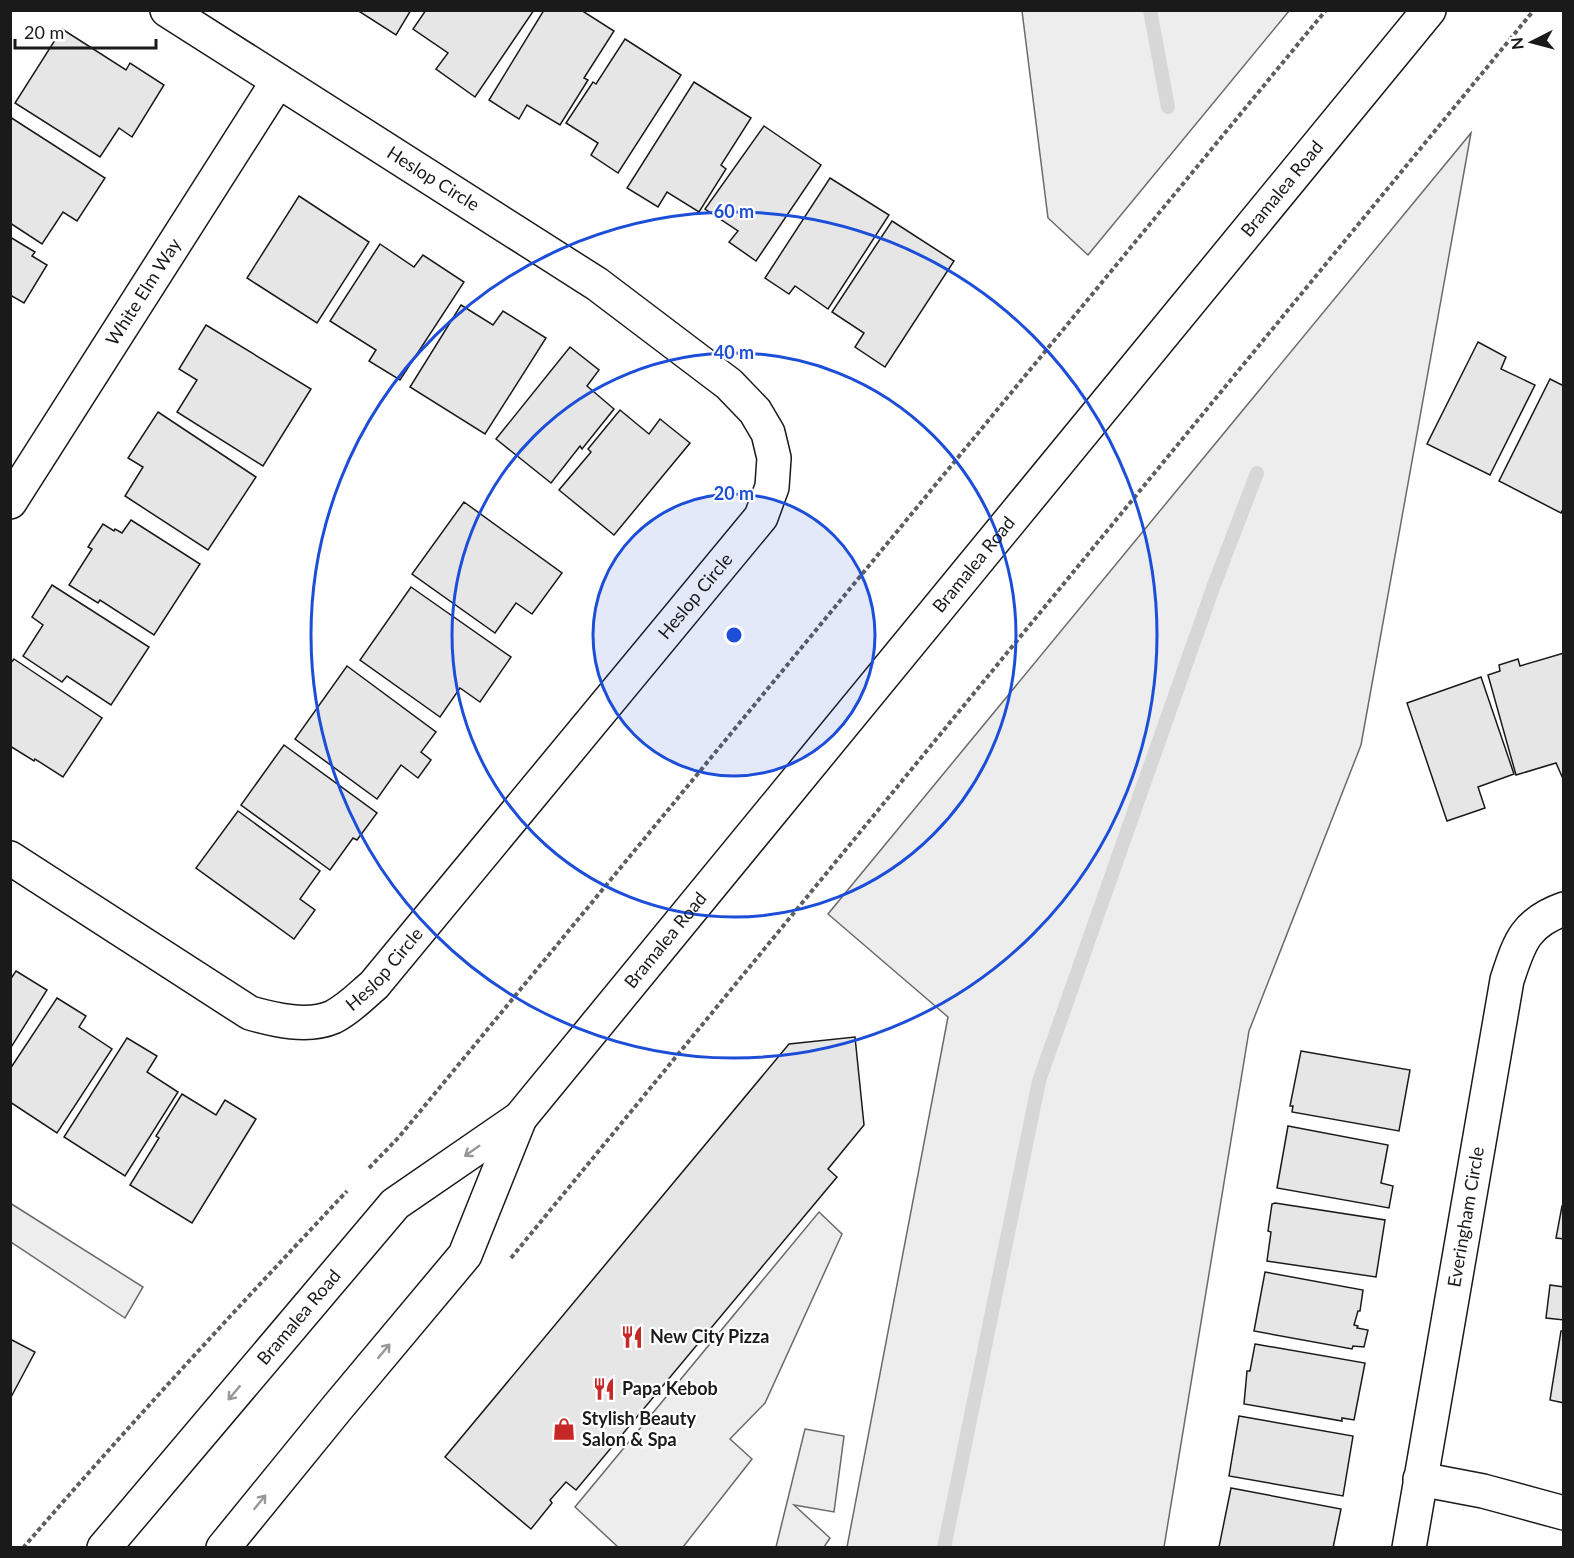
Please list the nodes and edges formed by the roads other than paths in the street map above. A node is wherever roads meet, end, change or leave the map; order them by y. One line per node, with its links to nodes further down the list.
1 (167, 10): 3 (street, Heslop Circle)
2 (1429, 10): 7 (street, Bramalea Road)
3 (278, 81): 4 (street, White Elm Way); 5 (street, Heslop Circle)
4 (10, 502)
5 (10, 858)
6 (1563, 909): 8 (street, Everingham Circle)
7 (520, 1118): 10 (street, Bramalea Road, one-way to 10); 11 (street, Bramalea Road, one-way to 7)
8 (1420, 1479): 9 (street); 12 (street, Everingham Circle)
9 (1563, 1513)
10 (104, 1548)
11 (223, 1548)
12 (1409, 1548)

